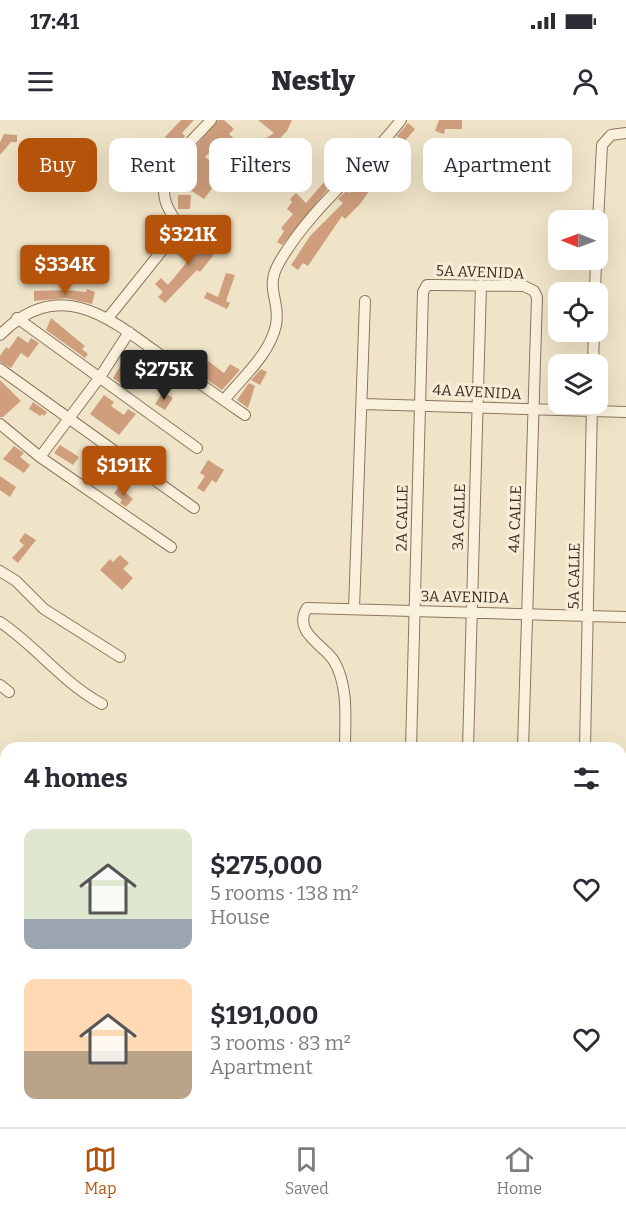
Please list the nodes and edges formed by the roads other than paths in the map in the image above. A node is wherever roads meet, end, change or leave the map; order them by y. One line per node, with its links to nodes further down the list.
1 (211, 120): 10 (street)
2 (401, 120): 15 (street)
3 (626, 133): 4 (street)
4 (598, 210)
5 (481, 285): 6 (street, 5A AVENIDA); 7 (street, 5A AVENIDA); 18 (street, 3A CALLE)
6 (424, 288): 17 (street, 2A CALLE)
7 (534, 291): 21 (street, 4A CALLE)
8 (365, 301): 16 (street)
9 (17, 318): 10 (street); 12 (street); 14 (street)
10 (108, 318): 11 (street)
11 (129, 332): 14 (street); 15 (street)
12 (0, 335)
13 (0, 369): 25 (street)
14 (100, 377): 25 (street); 27 (street)
15 (224, 400): 24 (street)
16 (363, 404): 17 (street, 4A AVENIDA); 32 (street)
17 (420, 404): 18 (street, 4A AVENIDA); 33 (street, 2A CALLE)
18 (477, 408): 21 (street, 4A AVENIDA); 34 (street, 3A CALLE)
19 (548, 409): 21 (street, 4A AVENIDA)
20 (608, 409): 22 (street, 4A AVENIDA)
21 (533, 410): 35 (street, 4A CALLE)
22 (626, 412)
23 (592, 414): 36 (street, 5A CALLE)
24 (246, 415)
25 (71, 418): 28 (street); 29 (street)
26 (0, 424): 28 (street)
27 (197, 448)
28 (40, 457): 30 (street)
29 (194, 508)
30 (171, 547)
31 (0, 571): 39 (street)
32 (354, 609): 33 (street, 3A AVENIDA); 41 (street, 3A AVENIDA)
33 (415, 611): 34 (street, 3A AVENIDA); 42 (street, 2A CALLE)
34 (472, 613): 35 (street, 3A AVENIDA); 43 (street, 3A CALLE)
35 (527, 614): 36 (street, 3A AVENIDA); 44 (street, 4A CALLE)
36 (589, 616): 37 (street, 3A AVENIDA); 45 (street, 5A CALLE)
37 (626, 617)
38 (0, 622): 40 (street)
39 (120, 657)
40 (102, 704)
41 (345, 742)
42 (411, 742)
43 (468, 742)
44 (523, 742)
45 (585, 742)

